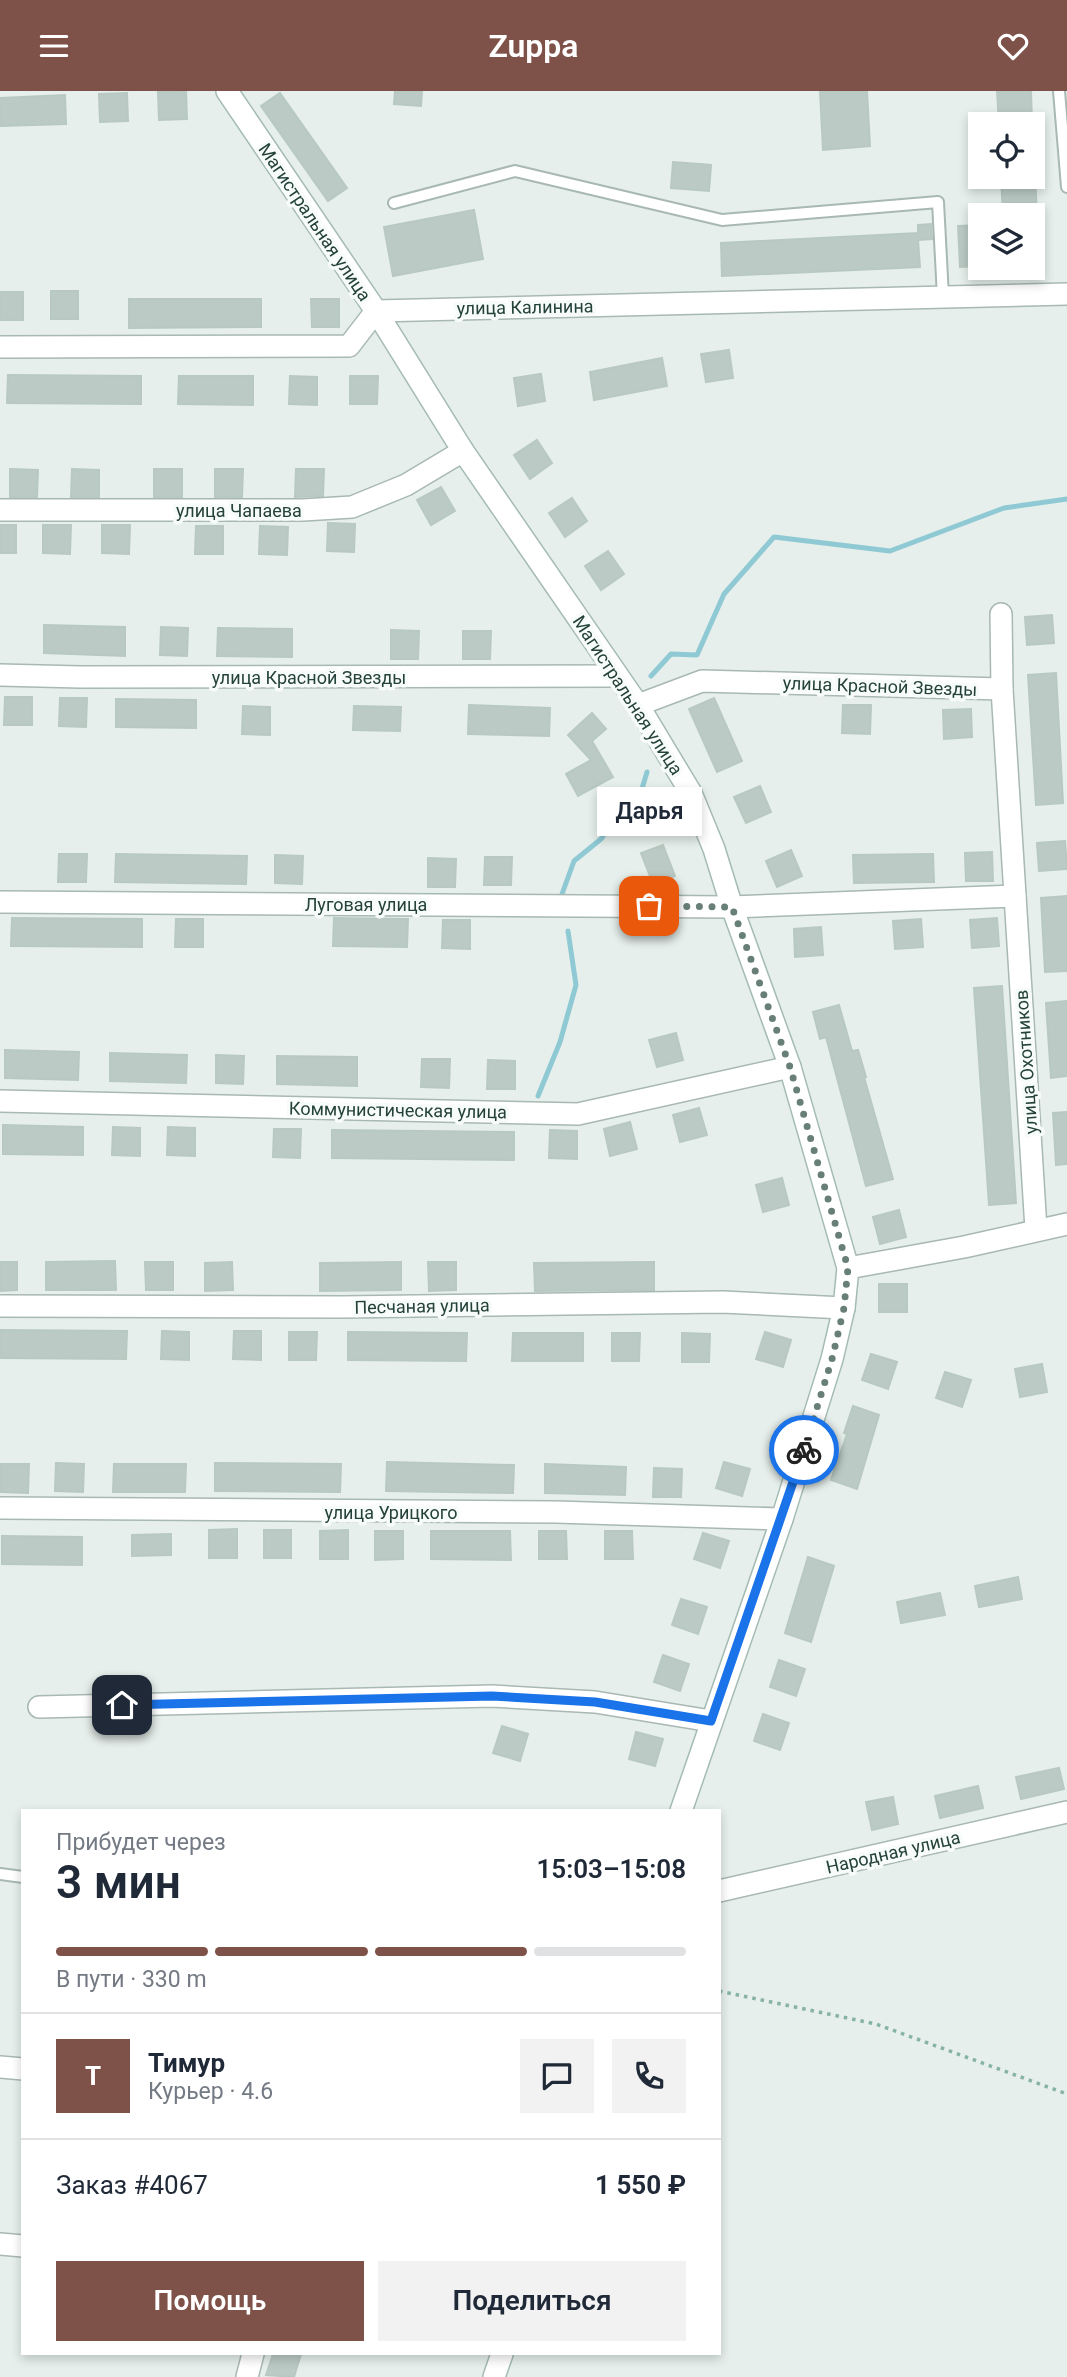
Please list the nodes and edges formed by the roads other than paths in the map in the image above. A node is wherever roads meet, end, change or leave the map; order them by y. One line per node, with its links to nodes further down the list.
1 (227, 91): 7 (street, Магистральная улица)
2 (1059, 91): 3 (lane)
3 (1067, 187)
4 (394, 203): 6 (lane)
5 (1067, 294): 6 (street, улица Калинина)
6 (943, 297): 7 (street, улица Калинина)
7 (376, 311): 8 (street); 9 (street, Магистральная улица)
8 (0, 347)
9 (464, 451): 10 (street, улица Чапаева); 13 (street, Магистральная улица)
10 (0, 510)
11 (1001, 614): 14 (street, улица Охотников)
12 (0, 675): 13 (street, улица Красной Звезды)
13 (617, 676): 15 (street, Магистральная улица)
14 (1002, 689): 15 (street, улица Красной Звезды); 16 (street, улица Охотников)
15 (638, 705): 18 (street, Магистральная улица)
16 (1015, 896): 18 (street); 22 (street, улица Охотников)
17 (0, 902): 18 (street, Луговая улица)
18 (732, 907): 19 (street, Магистральная улица)
19 (790, 1067): 20 (street, Коммунистическая улица); 23 (street, Магистральная улица)
20 (0, 1101)
21 (1067, 1224): 22 (street)
22 (1036, 1229): 23 (street)
23 (848, 1268): 25 (street, Магистральная улица)
24 (0, 1306): 25 (street, Песчаная улица)
25 (844, 1308): 27 (street, Магистральная улица)
26 (0, 1509): 27 (street, улица Урицкого)
27 (782, 1519): 29 (street, Магистральная улица)
28 (39, 1707): 29 (street)
29 (711, 1721): 30 (street, Магистральная улица)
30 (682, 1809)
31 (1067, 1812): 34 (street, Народная улица)
32 (0, 1874): 33 (lane)
33 (21, 1877)
34 (721, 1891)
35 (0, 2067): 36 (street)
36 (21, 2069)
37 (0, 2244): 38 (street)
38 (21, 2246)
39 (253, 2355): 41 (street)
40 (502, 2355): 42 (street)
41 (247, 2377)
42 (494, 2377)

